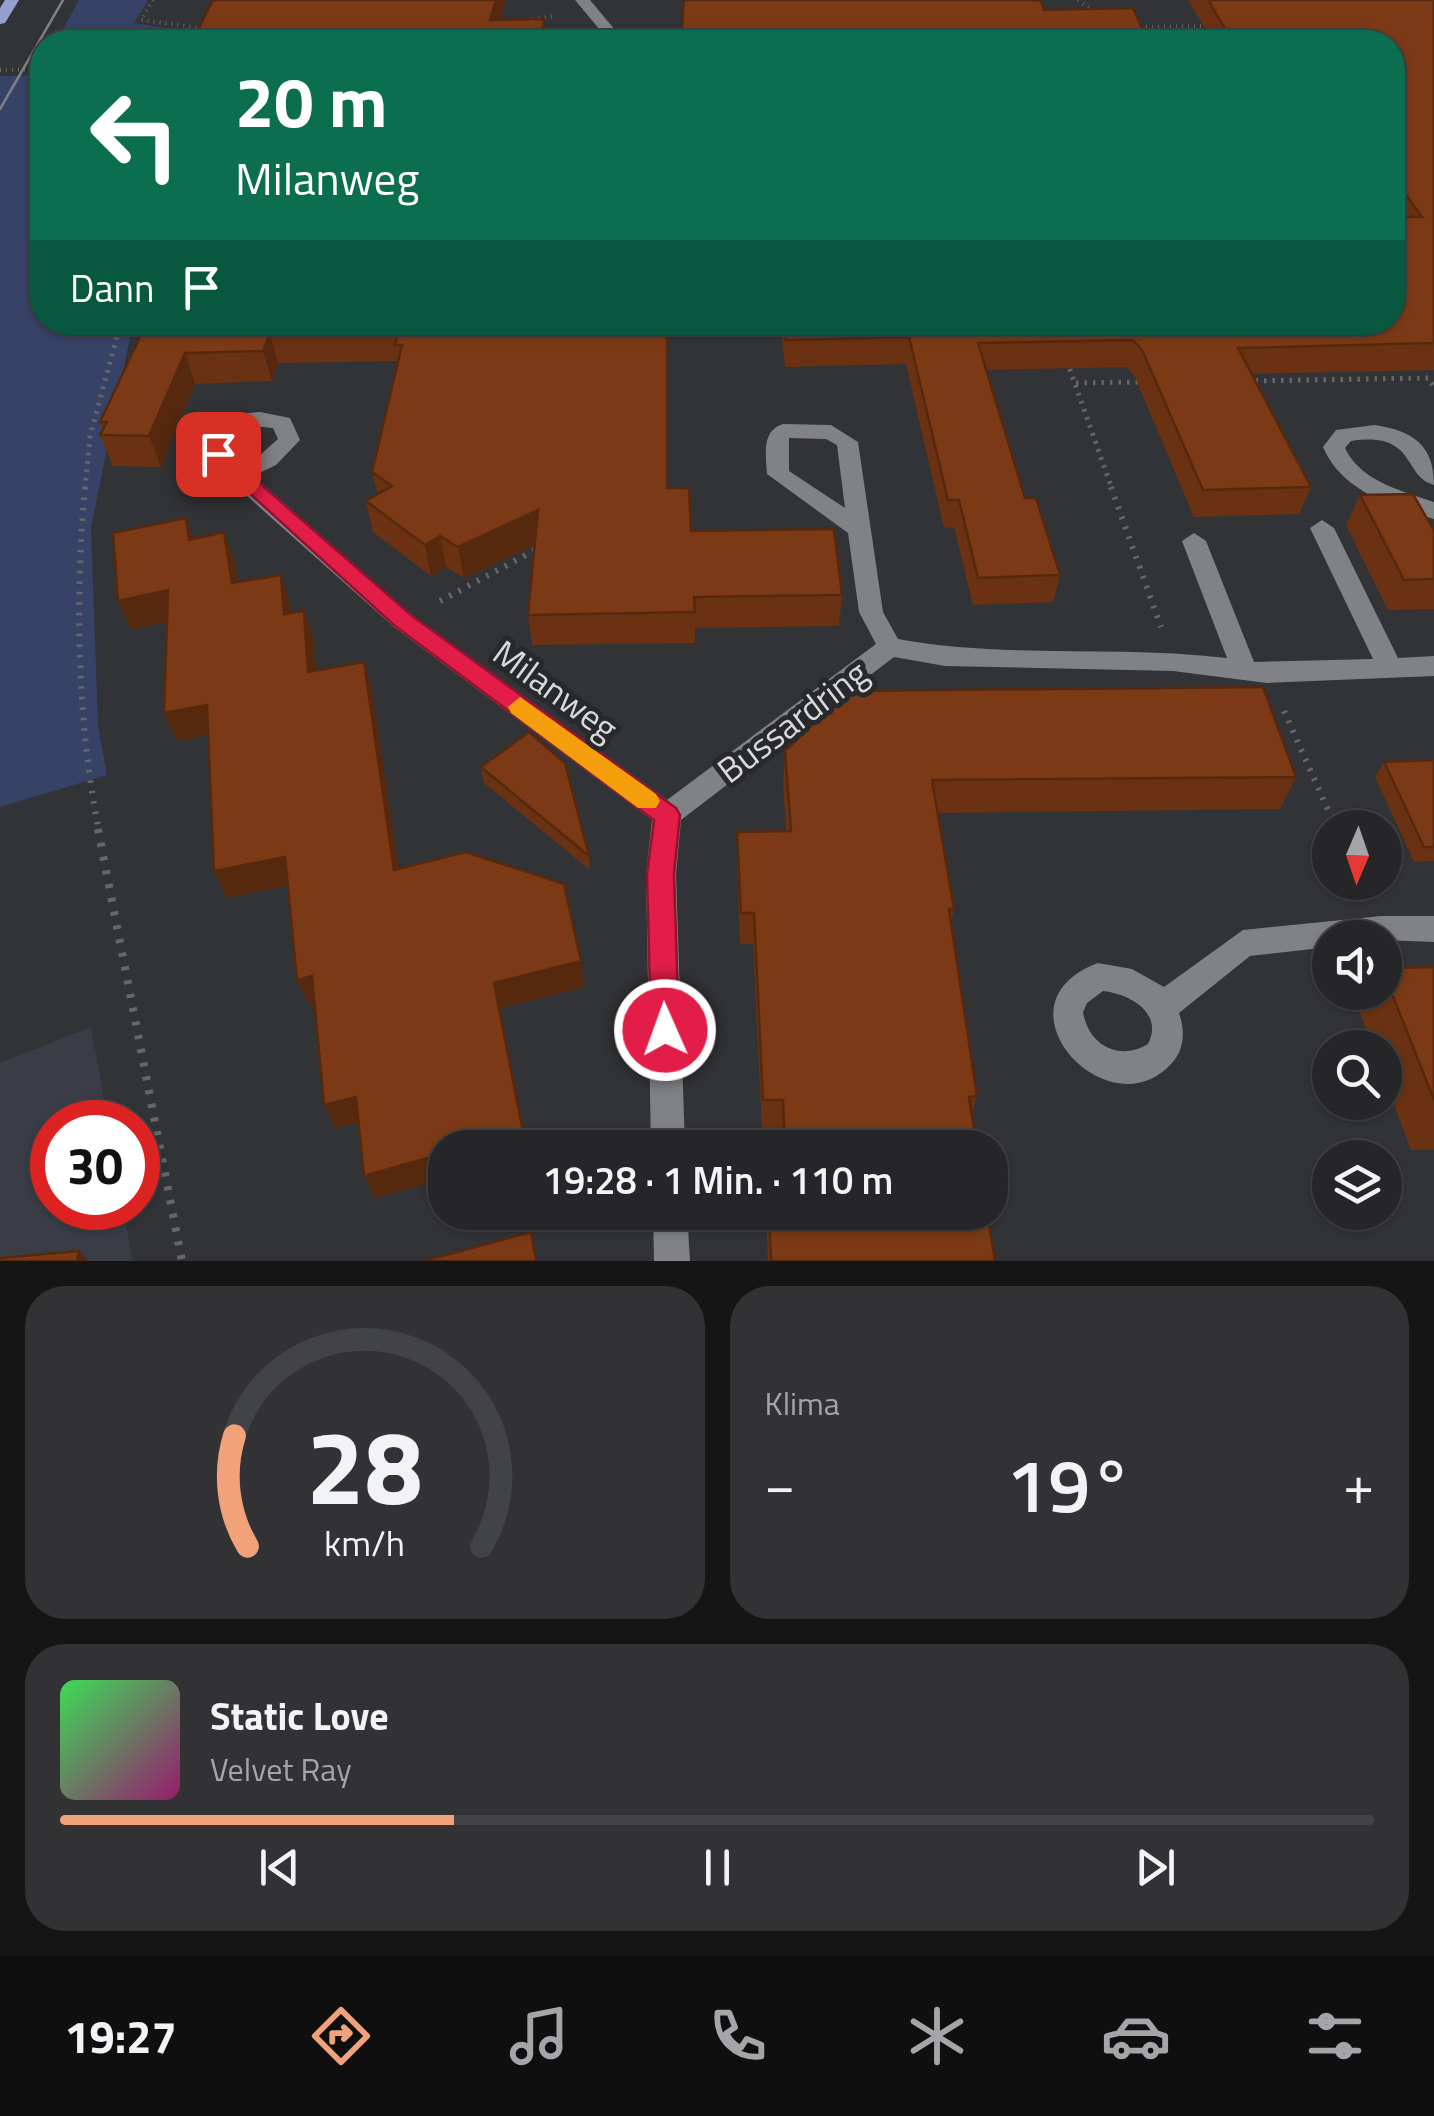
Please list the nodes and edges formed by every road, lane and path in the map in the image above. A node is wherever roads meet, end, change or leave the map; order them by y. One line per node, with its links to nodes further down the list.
1 (12, 0): 6 (main road)
2 (154, 0): 12 (path)
3 (1078, 0): 5 (path)
4 (587, 5): 7 (path); 13 (street)
5 (1102, 18)
6 (0, 20)
7 (515, 22)
8 (60, 26): 11 (path)
9 (1226, 26): 10 (path)
10 (1132, 27)
11 (58, 30)
12 (200, 30)
13 (608, 30)
14 (30, 69): 15 (path)
15 (0, 70)
16 (117, 335): 22 (path)
17 (1064, 353): 20 (path)
18 (1232, 381): 21 (path)
19 (1154, 382): 20 (path)
20 (1076, 383): 33 (path)
21 (1434, 388)
22 (90, 436): 23 (path); 43 (path)
23 (109, 436)
24 (237, 474): 31 (street, Milanweg)
25 (1434, 478): 26 (street)
26 (1434, 511)
27 (1322, 528): 35 (street)
28 (859, 529): 28 (street); 32 (street)
29 (1194, 541): 36 (street)
30 (540, 548): 31 (path)
31 (403, 620): 38 (street, Milanweg)
32 (890, 647): 33 (street, Bussardring); 38 (street, Bussardring)
33 (1173, 660): 36 (street, Bussardring)
34 (1434, 666): 35 (street, Bussardring)
35 (1390, 668): 36 (street, Bussardring)
36 (1256, 671): 37 (path)
37 (1327, 810)
38 (667, 815): 41 (street)
39 (1434, 929): 40 (street)
40 (1162, 1008)
41 (667, 1130)
42 (671, 1230): 44 (street)
43 (182, 1261)
44 (672, 1261)

